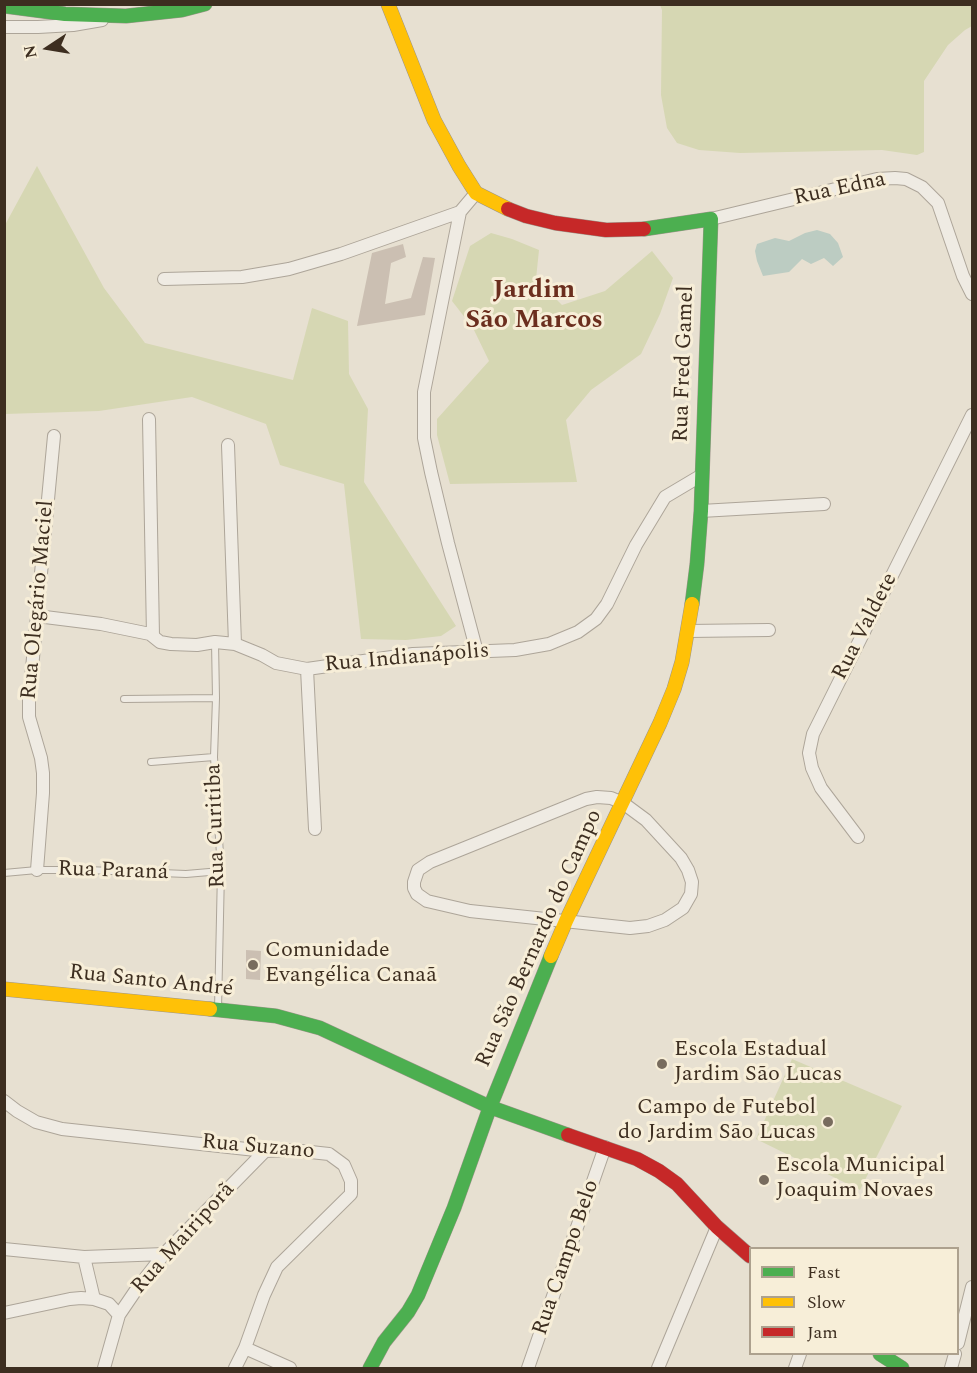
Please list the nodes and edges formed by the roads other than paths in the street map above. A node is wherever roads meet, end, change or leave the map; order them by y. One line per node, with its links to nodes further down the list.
1 (205, 4): 4 (street)
2 (388, 4): 6 (street)
3 (4, 6): 4 (street)
4 (126, 16): 5 (street)
5 (4, 27)
6 (477, 193): 7 (street); 8 (street)
7 (460, 212): 9 (street); 24 (street)
8 (711, 219): 10 (street, Rua Edna); 15 (street, Rua Fred Gamel)
9 (164, 279)
10 (972, 294)
11 (972, 415): 32 (street, Rua Valdete)
12 (150, 419): 21 (street)
13 (54, 436): 18 (street, Rua Olegário Maciel)
14 (228, 445): 23 (street)
15 (702, 475): 17 (street, Rua Fred Gamel); 24 (street, Rua Indianápolis)
16 (824, 504): 17 (street)
17 (701, 511): 20 (street, Rua São Bernardo do Campo)
18 (37, 616): 21 (street, Rua Indianápolis); 33 (street, Rua Olegário Maciel)
19 (769, 630): 20 (street)
20 (688, 631): 30 (street, Rua São Bernardo do Campo)
21 (153, 636): 22 (street, Rua Indianápolis)
22 (215, 642): 23 (street, Rua Indianápolis); 26 (lane, Rua Curitiba)
23 (235, 644): 25 (street, Rua Indianápolis)
24 (477, 652): 25 (street, Rua Indianápolis)
25 (307, 669): 31 (street)
26 (216, 698): 27 (lane); 28 (lane, Rua Curitiba)
27 (124, 699)
28 (214, 757): 29 (lane); 34 (lane, Rua Curitiba)
29 (151, 762)
30 (623, 803): 36 (street, Rua São Bernardo do Campo); 36 (street); 36 (street)
31 (315, 829)
32 (858, 837)
33 (38, 870): 34 (lane, Rua Paraná); 35 (lane, Rua Paraná)
34 (221, 871): 38 (lane, Rua Curitiba)
35 (4, 873)
36 (566, 921): 40 (street, Rua São Bernardo do Campo)
37 (4, 989): 38 (street, Rua Santo André)
38 (218, 1010): 40 (street, Rua Santo André)
39 (4, 1101): 42 (street, Rua Suzano)
40 (490, 1107): 41 (street, Rua Santo André); 58 (street, Rua São Bernardo do Campo)
41 (605, 1147): 43 (street, Rua Santo André); 59 (street, Rua Campo Belo)
42 (265, 1151): 45 (street, Rua Mairiporã); 53 (street, Rua Suzano)
43 (717, 1227): 46 (street, Rua Santo André); 60 (street)
44 (4, 1249): 47 (street)
45 (164, 1254): 47 (street); 51 (street, Rua Mairiporã)
46 (749, 1255)
47 (84, 1257): 49 (street)
48 (972, 1287): 52 (street)
49 (94, 1299): 50 (street); 51 (street)
50 (4, 1313)
51 (119, 1315): 55 (street, Rua Mairiporã)
52 (959, 1336)
53 (245, 1348): 56 (street, Rua Suzano); 57 (street)
54 (883, 1355): 61 (street)
55 (104, 1368)
56 (235, 1368)
57 (290, 1368)
58 (370, 1368)
59 (528, 1368)
60 (658, 1368)
61 (902, 1368)

